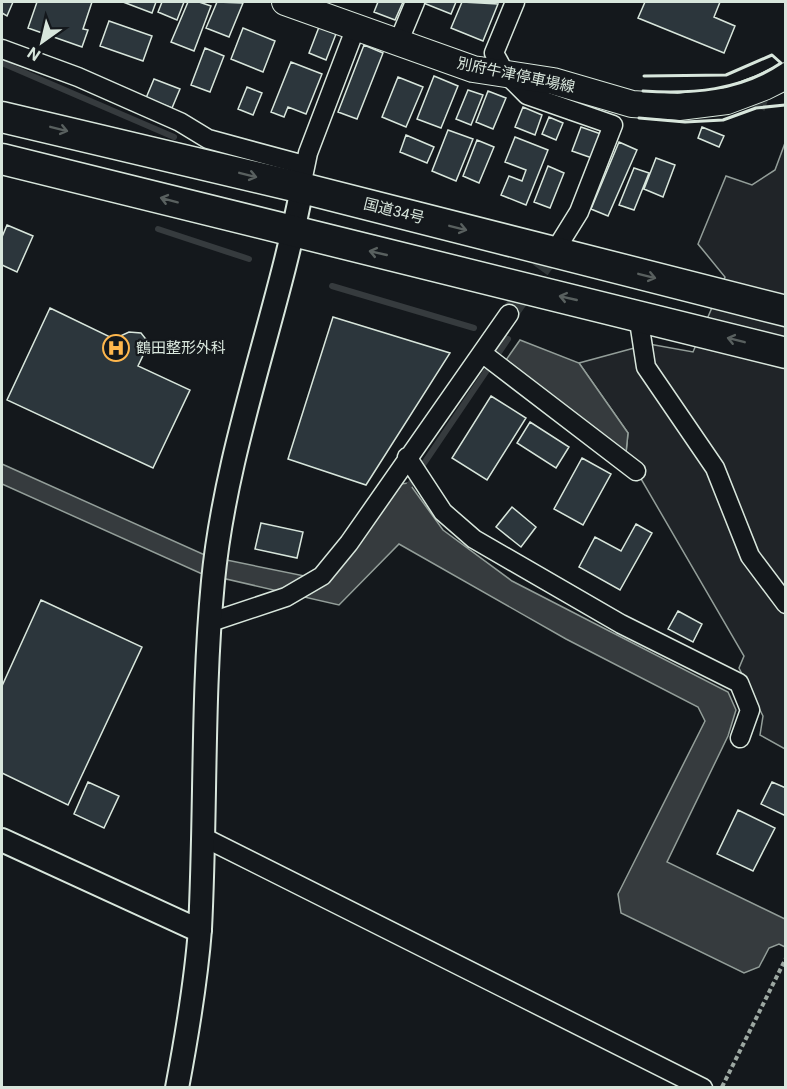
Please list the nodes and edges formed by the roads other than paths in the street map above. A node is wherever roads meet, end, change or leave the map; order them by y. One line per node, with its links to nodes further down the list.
1 (285, 2): 4 (main road, 別府牛津停車場線)
2 (415, 2): 5 (street)
3 (515, 2): 7 (street)
4 (356, 27): 5 (main road, 別府牛津停車場線); 11 (street)
5 (398, 43): 7 (main road, 別府牛津停車場線)
6 (2, 49): 11 (street)
7 (505, 73): 8 (main road, 別府牛津停車場線); 13 (street)
8 (786, 76)
9 (2, 117): 11 (highway, 国道34号, one-way to 11)
10 (2, 159): 12 (highway, one-way to 10)
11 (303, 176): 12 (street); 14 (highway, 国道34号, one-way to 14)
12 (293, 233): 16 (highway, one-way to 12); 22 (street)
13 (561, 241)
14 (786, 311)
15 (509, 314): 17 (street)
16 (638, 315): 18 (highway, one-way to 16); 21 (street)
17 (482, 352): 19 (street); 20 (street)
18 (786, 353)
19 (407, 457): 22 (street); 23 (street)
20 (636, 471)
21 (786, 604)
22 (211, 622): 24 (street)
23 (740, 738)
24 (203, 837): 26 (street); 28 (street)
25 (2, 840): 26 (street)
26 (200, 931): 27 (street)
27 (177, 1088)
28 (703, 1088)

